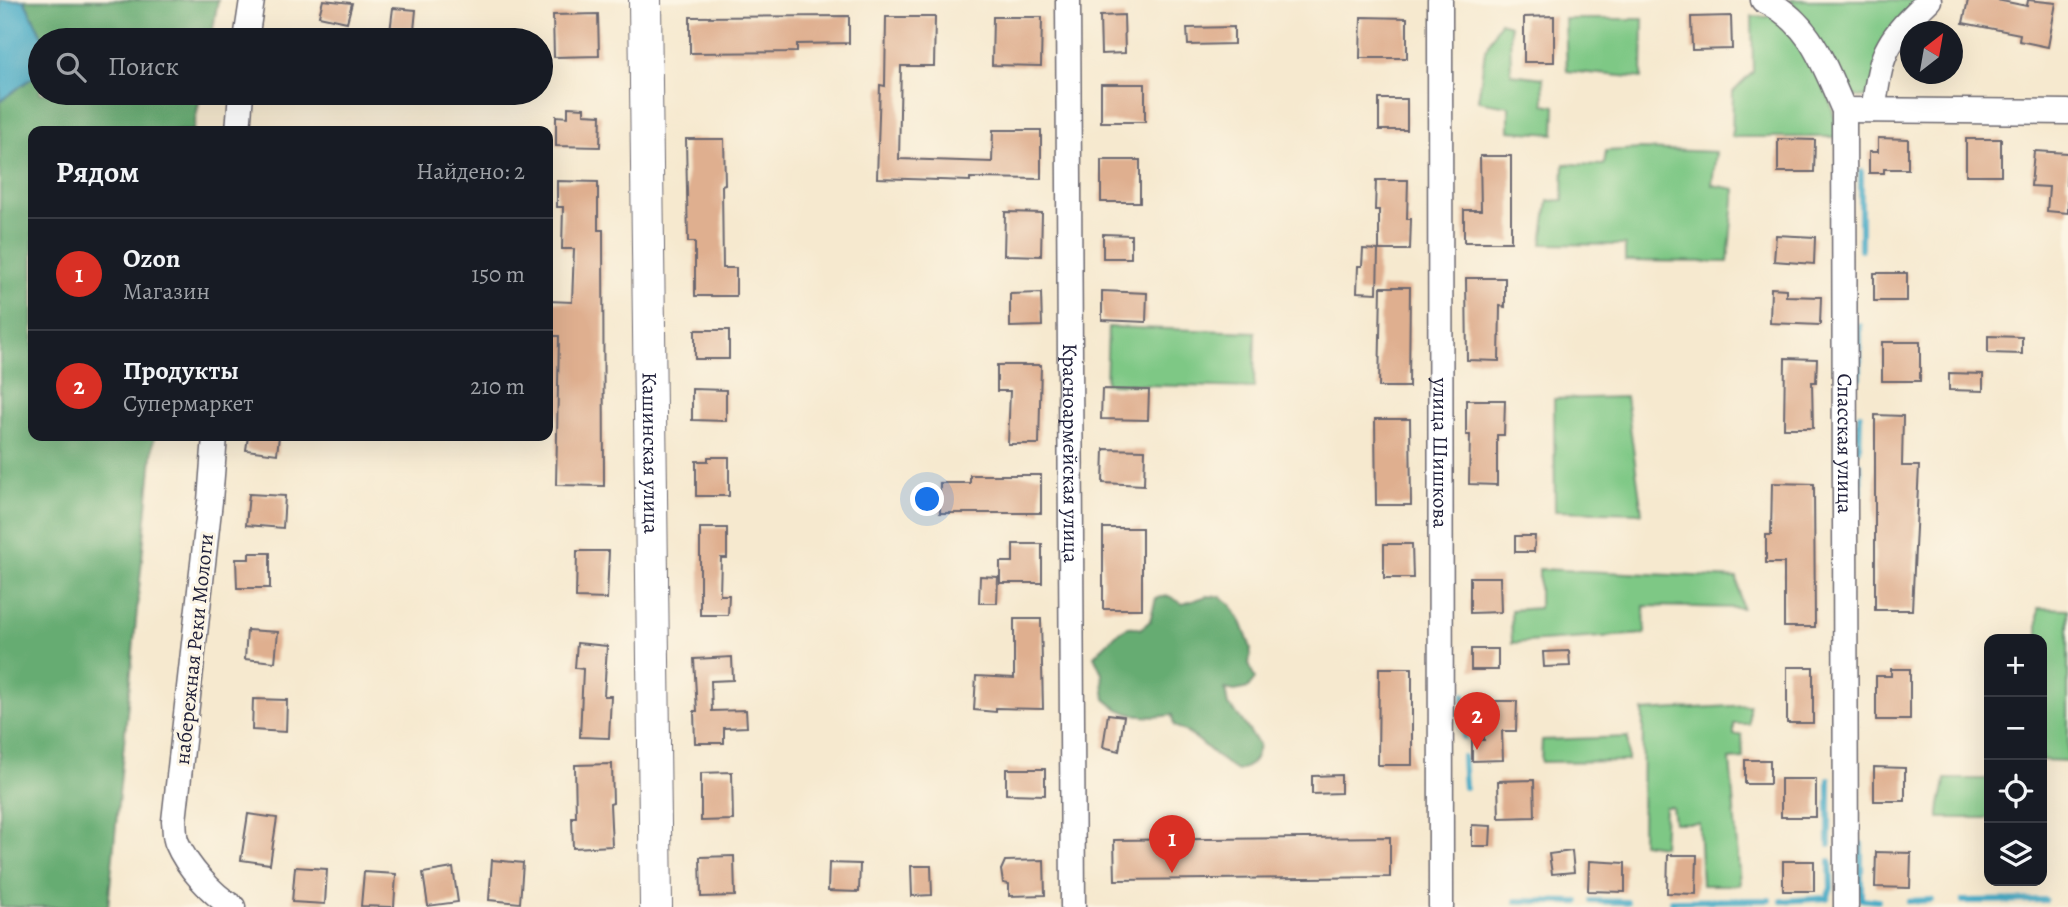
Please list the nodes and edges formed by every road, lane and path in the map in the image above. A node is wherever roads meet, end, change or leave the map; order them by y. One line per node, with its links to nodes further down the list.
1 (252, 0): 7 (street)
2 (645, 0): 15 (main road, Кашинская улица)
3 (1068, 0): 16 (street, Красноармейская улица)
4 (1440, 0): 17 (street, улица Шишкова)
5 (1929, 0): 10 (street)
6 (1768, 2): 9 (street, Спасская улица)
7 (248, 28)
8 (240, 105): 12 (street)
9 (1844, 110): 10 (street); 18 (street, Спасская улица)
10 (1873, 110): 11 (street)
11 (2068, 112)
12 (238, 126)
13 (215, 441): 14 (street, набережная Реки Мологи)
14 (233, 907)
15 (656, 907)
16 (1073, 907)
17 (1441, 907)
18 (1846, 907)

